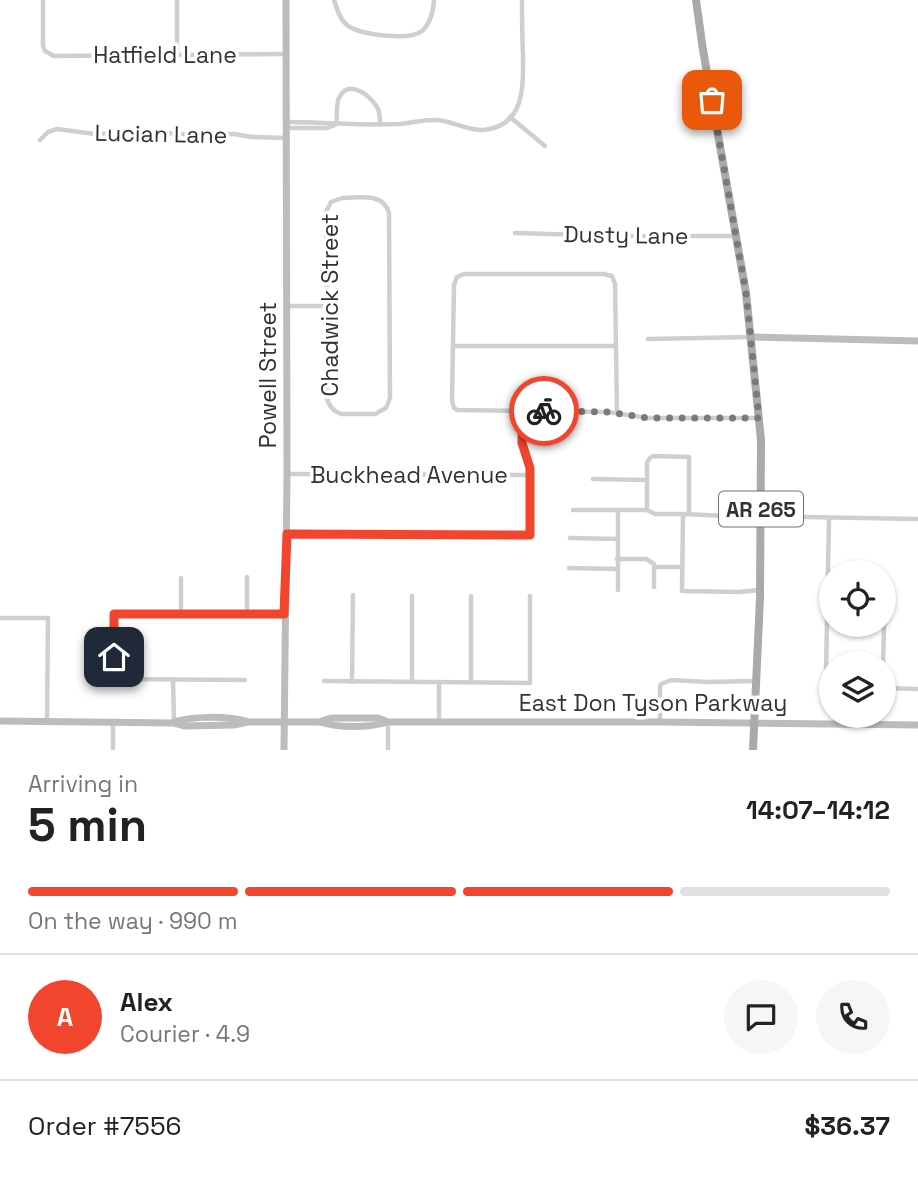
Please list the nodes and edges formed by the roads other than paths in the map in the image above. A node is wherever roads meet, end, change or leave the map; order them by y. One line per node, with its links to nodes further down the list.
1 (43, 0): 9 (street, Hatfield Lane)
2 (177, 0): 9 (street)
3 (286, 0): 8 (main road, Powell Street)
4 (334, 0): 5 (street)
5 (434, 0)
6 (522, 0): 10 (street)
7 (696, 0): 18 (main road, AR 265)
8 (286, 54): 9 (street, Hatfield Lane); 13 (main road, Powell Street)
9 (177, 55)
10 (510, 117): 12 (street); 16 (street)
11 (336, 124): 12 (street); 12 (street); 13 (street)
12 (380, 124)
13 (287, 125): 14 (main road, Powell Street)
14 (287, 138): 15 (street, Lucian Lane); 19 (main road, Powell Street)
15 (40, 140)
16 (545, 146)
17 (515, 233): 18 (street, Dusty Lane)
18 (736, 236): 21 (main road, AR 265)
19 (287, 306): 20 (street); 29 (main road, Powell Street)
20 (327, 306): 20 (street, Chadwick Street)
21 (751, 337): 22 (street); 23 (main road); 28 (main road, AR 265)
22 (648, 339)
23 (918, 341)
24 (453, 346): 25 (street); 25 (street); 26 (street)
25 (616, 346): 27 (street)
26 (523, 411): 27 (street); 30 (street)
27 (617, 412): 28 (street)
28 (759, 418): 37 (main road, AR 265)
29 (287, 474): 30 (street, Buckhead Avenue); 40 (main road, Powell Street)
30 (530, 475): 40 (street)
31 (593, 479): 32 (street)
32 (647, 480): 35 (street); 36 (street)
33 (573, 510): 34 (street)
34 (618, 510): 35 (street); 42 (street)
35 (647, 510): 36 (street)
36 (686, 514): 37 (street); 45 (street)
37 (757, 516): 38 (street); 52 (main road, AR 265)
38 (829, 518): 39 (street); 61 (street)
39 (918, 519)
40 (287, 534): 58 (main road, Powell Street)
41 (570, 538): 42 (street)
42 (618, 539): 43 (street)
43 (617, 559): 44 (street); 47 (street)
44 (655, 566): 45 (street); 50 (street)
45 (682, 567): 52 (street)
46 (569, 568): 47 (street)
47 (617, 569): 51 (street)
48 (247, 577): 57 (street)
49 (181, 578): 59 (street)
50 (654, 587)
51 (618, 590)
52 (760, 590): 65 (main road, AR 265)
53 (353, 595): 66 (street)
54 (412, 596): 67 (street)
55 (471, 596): 69 (street)
56 (530, 596): 69 (street)
57 (247, 614): 58 (street); 59 (street)
58 (284, 614): 74 (main road, Powell Street)
59 (181, 615): 62 (street)
60 (0, 618): 73 (street)
61 (826, 651)
62 (173, 680): 63 (street); 80 (street)
63 (245, 680)
64 (324, 681): 66 (street)
65 (756, 681): 77 (street); 78 (main road, AR 265)
66 (352, 682): 67 (street)
67 (412, 682): 68 (street)
68 (439, 682): 69 (street); 76 (street)
69 (471, 682)
70 (896, 688): 71 (street)
71 (918, 689)
72 (0, 721): 73 (main road, East Don Tyson Parkway)
73 (47, 722): 79 (main road, East Don Tyson Parkway)
74 (284, 722): 75 (main road, East Don Tyson Parkway); 80 (main road, East Don Tyson Parkway); 83 (main road, Powell Street)
75 (388, 722): 76 (main road, East Don Tyson Parkway); 84 (street)
76 (439, 722): 77 (main road, East Don Tyson Parkway)
77 (660, 722): 78 (main road, East Don Tyson Parkway)
78 (754, 722): 81 (main road, East Don Tyson Parkway); 85 (main road, AR 265)
79 (113, 723): 80 (main road, East Don Tyson Parkway); 82 (street)
80 (174, 723)
81 (918, 725)
82 (113, 750)
83 (284, 750)
84 (387, 750)
85 (753, 750)

